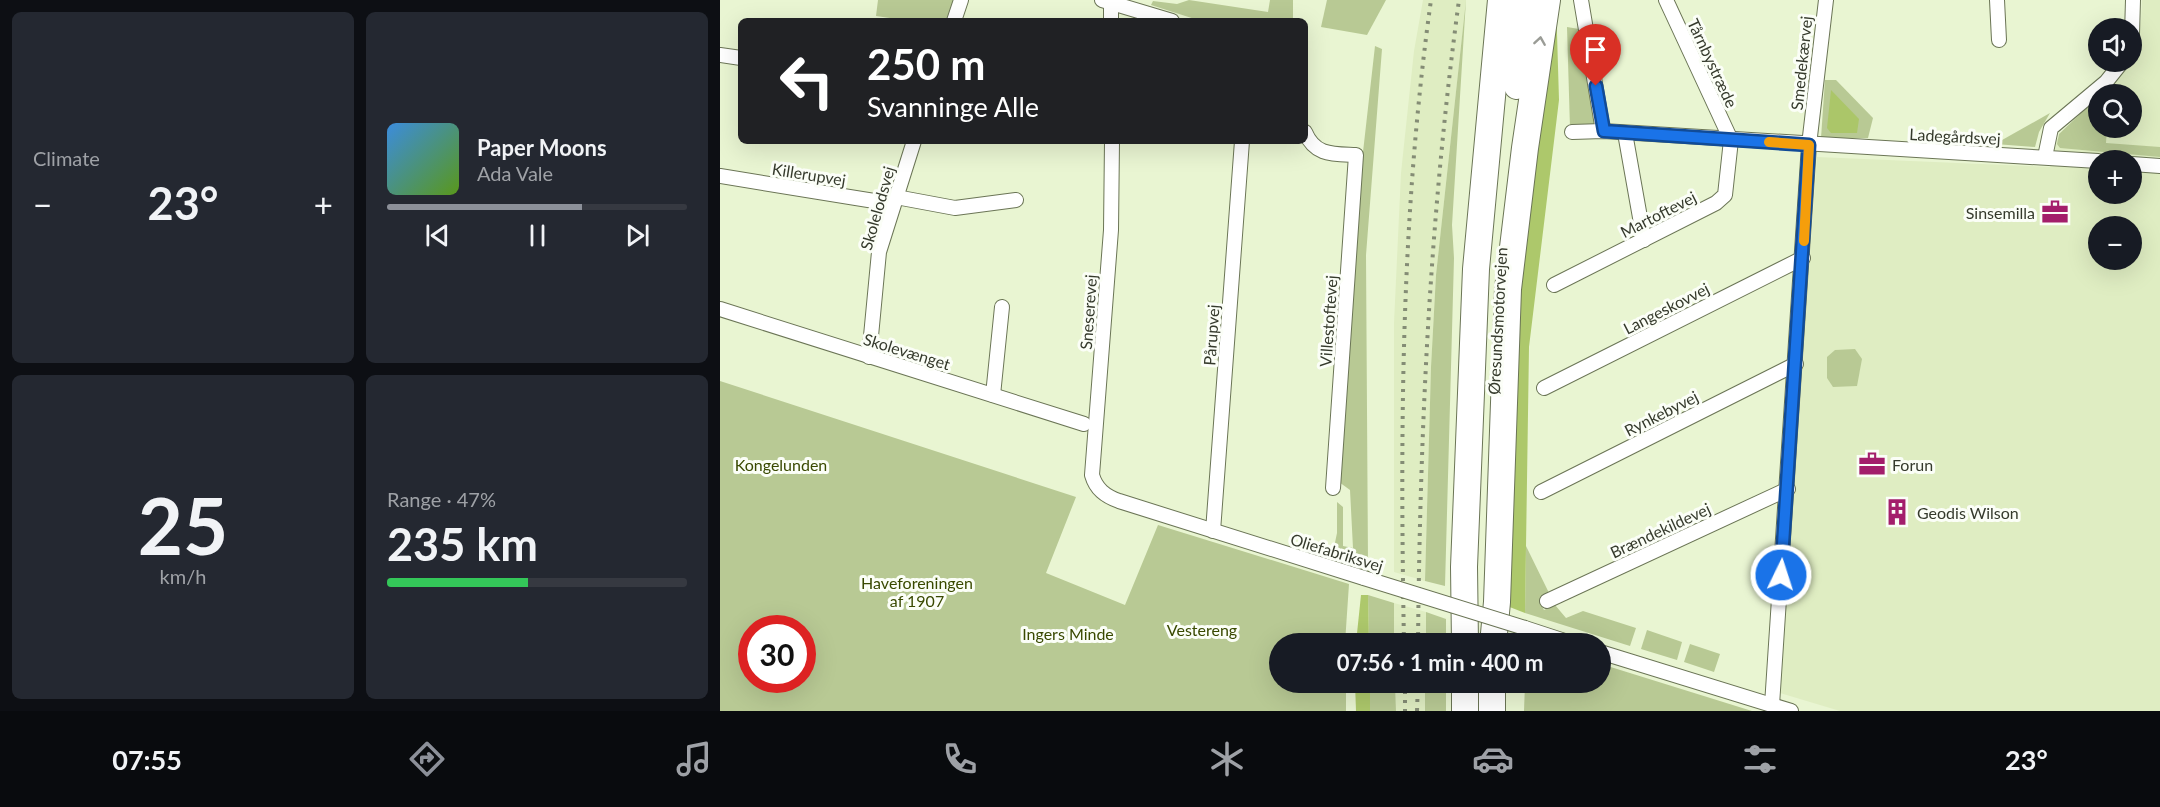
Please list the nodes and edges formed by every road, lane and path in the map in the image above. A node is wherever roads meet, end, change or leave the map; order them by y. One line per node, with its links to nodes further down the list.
1 (961, 0): 12 (street)
2 (1483, 0): 51 (highway)
3 (1501, 0): 51 (highway, Øresundsmotorvejen)
4 (1526, 0): 54 (highway, Øresundsmotorvejen)
5 (1547, 0): 55 (highway, one-way to 5)
6 (1581, 0): 20 (street)
7 (1666, 0): 24 (street, Tårnbystræde)
8 (1826, 0): 28 (street, Smedekærvej)
9 (1997, 0): 16 (street)
10 (2133, 0): 15 (street)
11 (1108, 1): 13 (street); 14 (street)
12 (955, 18)
13 (1111, 18)
14 (1162, 18)
15 (2132, 18)
16 (1999, 40)
17 (720, 55): 18 (street)
18 (738, 58)
19 (2114, 72): 29 (street)
20 (1604, 131): 21 (street, Ladegårdsvej); 22 (street, Ladegårdsvej)
21 (1572, 132)
22 (1625, 133): 24 (street, Ladegårdsvej); 36 (street)
23 (1308, 138): 47 (street, Villestoftevej)
24 (1731, 140): 28 (street, Ladegårdsvej); 36 (street, Martoftevej)
25 (913, 144): 34 (street, Skolelodsvej)
26 (1112, 144): 46 (street, Sneserevej)
27 (1242, 144): 50 (street, Pårupvej)
28 (1809, 145): 29 (street, Ladegårdsvej); 37 (street, Smedekærvej)
29 (2045, 157): 30 (street, Ladegårdsvej)
30 (2088, 160)
31 (2142, 165): 32 (street)
32 (2160, 166)
33 (720, 176): 34 (street, Killerupvej)
34 (895, 200): 35 (street, Killerupvej); 41 (street, Skolelodsvej)
35 (1016, 200)
36 (1644, 240): 38 (street, Martoftevej)
37 (1803, 258): 42 (street, Smedekærvej); 43 (street, Langeskovvej)
38 (1554, 285)
39 (1002, 308): 44 (street)
40 (720, 309): 41 (street, Skolevænget)
41 (869, 357): 44 (street, Skolevænget)
42 (1796, 364): 48 (street, Smedekærvej); 49 (street, Rynkebyvej)
43 (1544, 388)
44 (993, 396): 45 (street, Skolevænget)
45 (1084, 424)
46 (1095, 485): 50 (street, Oliefabriksvej)
47 (1333, 488)
48 (1788, 489): 52 (street, Brændekildevej); 60 (street, Smedekærvej)
49 (1541, 492)
50 (1213, 531): 56 (street, Oliefabriksvej, bridge)
51 (1464, 567): 53 (highway, Øresundsmotorvejen)
52 (1547, 601)
53 (1465, 633)
54 (1492, 633)
55 (1493, 633)
56 (1540, 633)
57 (1611, 655): 60 (street)
58 (1465, 693): 61 (highway)
59 (1492, 693): 62 (highway)
60 (1772, 705): 63 (street)
61 (1465, 711)
62 (1491, 711)
63 (1791, 711)

